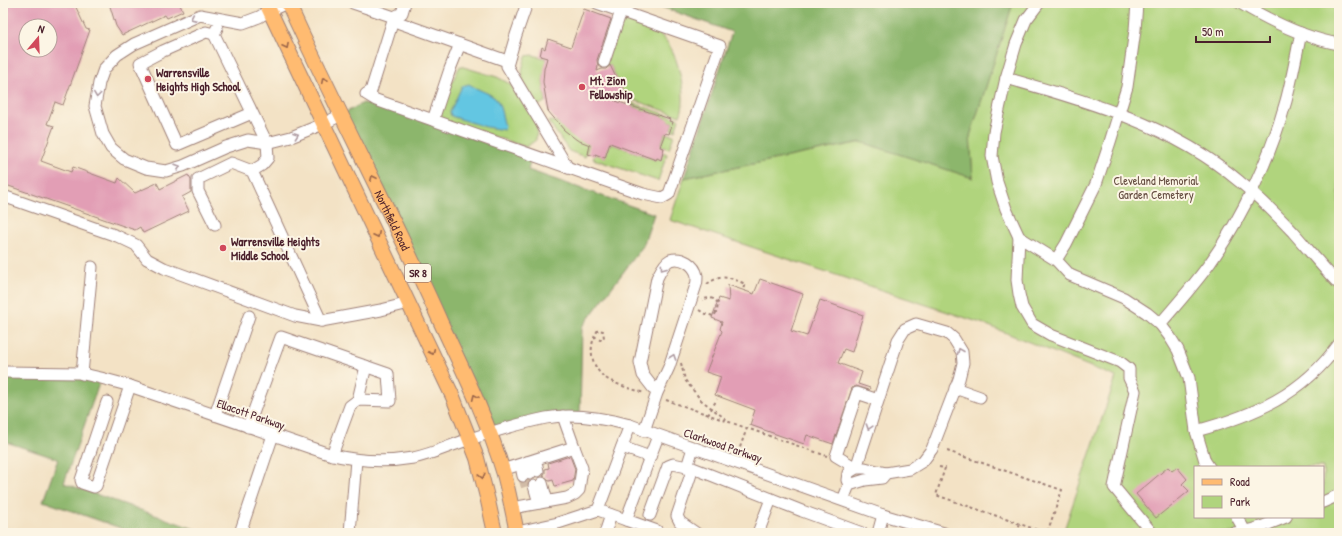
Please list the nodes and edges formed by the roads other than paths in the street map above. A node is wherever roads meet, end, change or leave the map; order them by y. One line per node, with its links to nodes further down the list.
1 (287, 3): 9 (street); 22 (main road, Northfield Road / SR 8, one-way to 1)
2 (353, 3): 11 (street)
3 (405, 3): 11 (street)
4 (527, 3): 17 (street)
5 (597, 3): 10 (street)
6 (1039, 3): 19 (street)
7 (1137, 3): 21 (street)
8 (1240, 3): 13 (street)
9 (268, 7): 12 (street); 24 (main road, Northfield Road / SR 8, one-way to 24)
10 (621, 12): 18 (street); 26 (street)
11 (394, 17): 15 (street); 23 (street)
12 (221, 20): 14 (street); 25 (street, one-way to 25)
13 (1301, 33): 16 (street); 28 (street)
14 (214, 34): 20 (street); 20 (street)
15 (460, 44): 17 (street); 23 (street)
16 (1339, 44)
17 (507, 62): 26 (street)
18 (604, 62)
19 (1006, 78): 21 (street); 31 (street)
20 (252, 113): 25 (street)
21 (1119, 113): 28 (street); 32 (street)
22 (341, 115): 24 (street); 56 (main road, Northfield Road / SR 8, one-way to 22)
23 (433, 120): 26 (street)
24 (324, 124): 25 (street, one-way to 24); 35 (main road, Northfield Road / SR 8, one-way to 35)
25 (267, 143): 27 (street)
26 (568, 168)
27 (252, 171): 30 (street); 37 (street)
28 (1251, 191): 34 (street); 38 (street)
29 (3, 196): 37 (street)
30 (215, 225)
31 (1018, 237): 32 (street); 98 (street)
32 (1056, 260): 38 (street)
33 (92, 267): 42 (street)
34 (1339, 284)
35 (409, 303): 37 (street); 59 (main road, Northfield Road / SR 8, one-way to 59)
36 (249, 316): 50 (street)
37 (320, 321)
38 (1160, 324): 55 (street)
39 (1339, 344): 55 (street)
40 (366, 366): 47 (street); 47 (street); 53 (street)
41 (3, 372): 42 (street, Ellacott Parkway)
42 (82, 374): 43 (street, Ellacott Parkway)
43 (130, 386): 49 (street); 50 (street, Ellacott Parkway)
44 (955, 388): 46 (street); 48 (street, one-way to 48); 70 (street)
45 (652, 393): 45 (street, one-way to 45); 54 (street)
46 (980, 397)
47 (358, 400): 63 (street)
48 (878, 400): 68 (street, one-way to 68); 68 (street)
49 (107, 402)
50 (215, 416): 53 (street, Ellacott Parkway)
51 (563, 416): 52 (street, Clarkwood Parkway); 56 (street, Clarkwood Parkway); 60 (street)
52 (630, 425): 54 (street, Clarkwood Parkway); 61 (street)
53 (248, 427): 57 (street, Ellacott Parkway)
54 (644, 430): 58 (street, Clarkwood Parkway)
55 (1196, 431): 66 (street)
56 (490, 433): 59 (street, Ellacott Parkway); 69 (main road, Northfield Road / SR 8)
57 (273, 435): 63 (street, Ellacott Parkway); 89 (street)
58 (658, 436): 62 (street, Clarkwood Parkway); 64 (street)
59 (470, 439): 65 (street, Ellacott Parkway); 91 (main road, Northfield Road / SR 8, one-way to 91)
60 (574, 447): 69 (street); 77 (street)
61 (622, 447): 64 (street); 79 (street)
62 (693, 448): 67 (street); 75 (street, Clarkwood Parkway)
63 (332, 455): 65 (street, Ellacott Parkway)
64 (650, 457): 85 (street)
65 (356, 460): 90 (street)
66 (1208, 466)
67 (687, 467): 74 (street); 81 (street); 93 (street)
68 (856, 468): 70 (street); 71 (street)
69 (502, 470): 78 (main road, Northfield Road / SR 8)
70 (886, 474): 71 (street)
71 (849, 485): 75 (street)
72 (534, 486): 77 (street)
73 (1339, 495): 76 (street)
74 (771, 499): 94 (street); 95 (street)
75 (843, 500): 82 (street, Clarkwood Parkway)
76 (1324, 502)
77 (539, 503): 78 (street)
78 (512, 508): 88 (main road, Northfield Road / SR 8)
79 (598, 510): 80 (street); 86 (street)
80 (611, 514): 85 (street); 92 (street)
81 (650, 515)
82 (883, 515): 96 (street); 97 (street, Clarkwood Parkway)
83 (1237, 518): 99 (street)
84 (1283, 518): 99 (street)
85 (626, 520): 87 (street)
86 (559, 528): 88 (street)
87 (657, 531)
88 (517, 532)
89 (240, 533)
90 (350, 533)
91 (495, 533)
92 (605, 533)
93 (696, 533)
94 (758, 533)
95 (862, 533)
96 (878, 533)
97 (944, 533)
98 (1152, 533)
99 (1242, 533)

